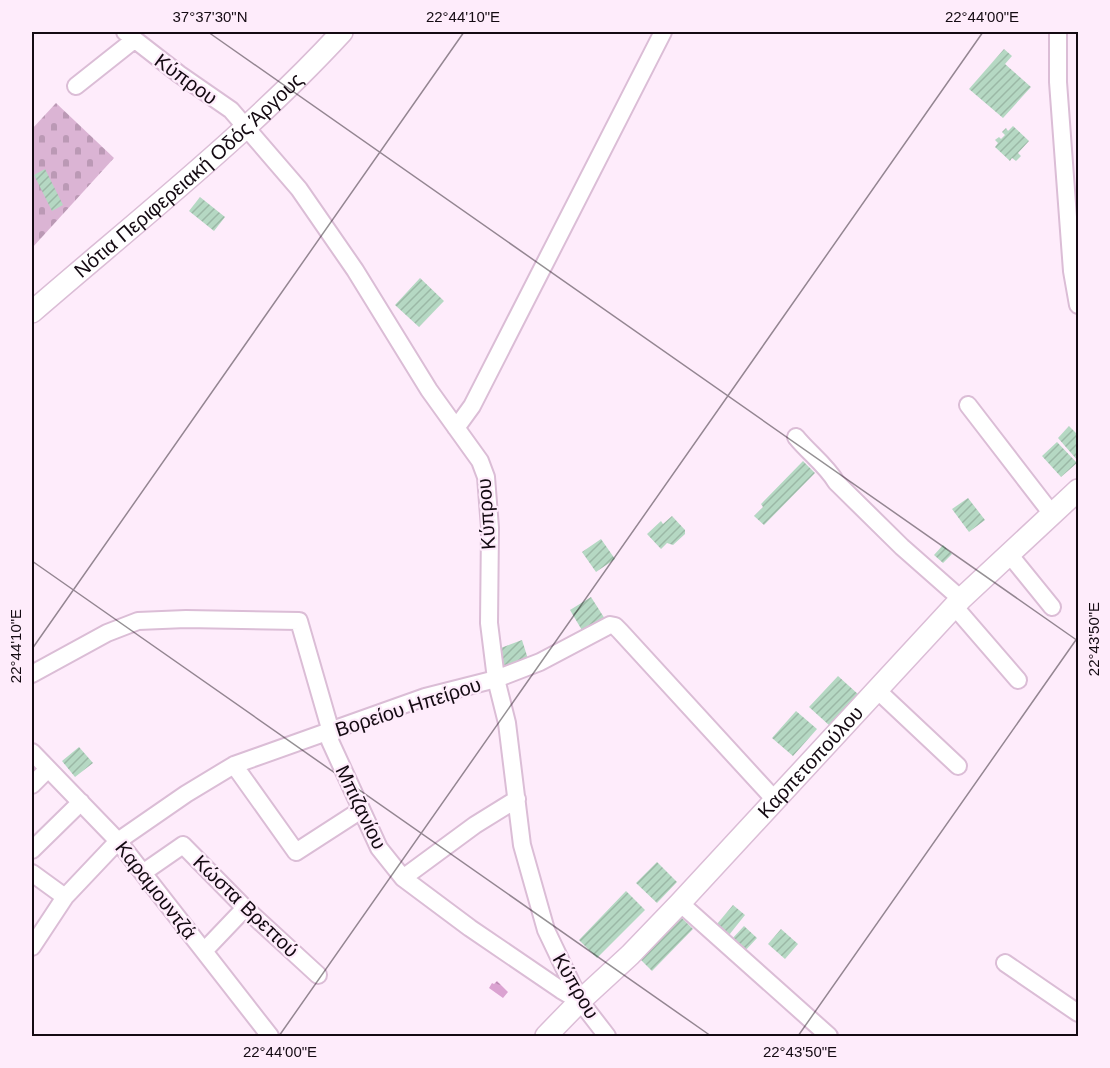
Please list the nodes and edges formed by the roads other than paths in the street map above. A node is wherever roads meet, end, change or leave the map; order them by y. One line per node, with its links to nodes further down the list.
1 (342, 32): 6 (main road, Νότια Περιφερειακή Οδός Άργους)
2 (663, 32): 10 (street)
3 (1058, 32): 7 (street)
4 (130, 36): 5 (street); 6 (street, Κύπρου)
5 (76, 86)
6 (246, 126): 8 (main road, Νότια Περιφερειακή Οδός Άργους); 10 (street, Κύπρου)
7 (1078, 305)
8 (32, 312)
9 (968, 405): 13 (street)
10 (456, 428): 18 (street, Κύπρου)
11 (796, 437): 15 (street)
12 (1078, 490): 13 (main road, Καρπετοπούλου)
13 (1052, 514): 14 (main road, Καρπετοπούλου)
14 (1009, 554): 15 (main road, Καρπετοπούλου); 16 (street)
15 (957, 602): 19 (street); 20 (main road, Καρπετοπούλου)
16 (1052, 607)
17 (32, 674): 21 (street, Μπιζανίου)
18 (496, 679): 21 (street, Βορείου Ηπείρου); 27 (street, Κύπρου); 28 (street, Βορείου Ηπείρου)
19 (1018, 680)
20 (876, 689): 24 (street); 28 (main road, Καρπετοπούλου)
21 (332, 732): 23 (street, Βορείου Ηπείρου); 30 (street, Μπιζανίου)
22 (32, 752): 25 (street, Καραμουντζά)
23 (234, 765): 30 (street); 31 (street, Βορείου Ηπείρου)
24 (958, 766)
25 (48, 769): 26 (street); 29 (street, Καραμουντζά)
26 (32, 786)
27 (517, 799): 35 (street); 43 (street, Κύπρου)
28 (775, 800): 37 (main road, Καρπετοπούλου)
29 (81, 802): 31 (street, Καραμουντζά); 32 (street)
30 (361, 810): 35 (street, Μπιζανίου)
31 (118, 841): 33 (street, Καραμουντζά); 36 (street, Βορείου Ηπείρου)
32 (32, 850)
33 (144, 872): 38 (street, Κώστα Βρεττού); 40 (street, Καραμουντζά)
34 (32, 873): 36 (street)
35 (403, 878): 43 (street, Μπιζανίου)
36 (65, 897): 39 (street, Βορείου Ηπείρου)
37 (680, 903): 43 (main road, Καρπετοπούλου); 48 (street)
38 (245, 908): 40 (street); 42 (street, Κώστα Βρεττού)
39 (32, 946)
40 (204, 951): 45 (street, Καραμουντζά)
41 (1005, 963): 44 (street)
42 (318, 975)
43 (580, 1001): 46 (main road, Καρπετοπούλου); 47 (street, Κύπρου)
44 (1078, 1013)
45 (270, 1036)
46 (546, 1036)
47 (607, 1036)
48 (829, 1036)

